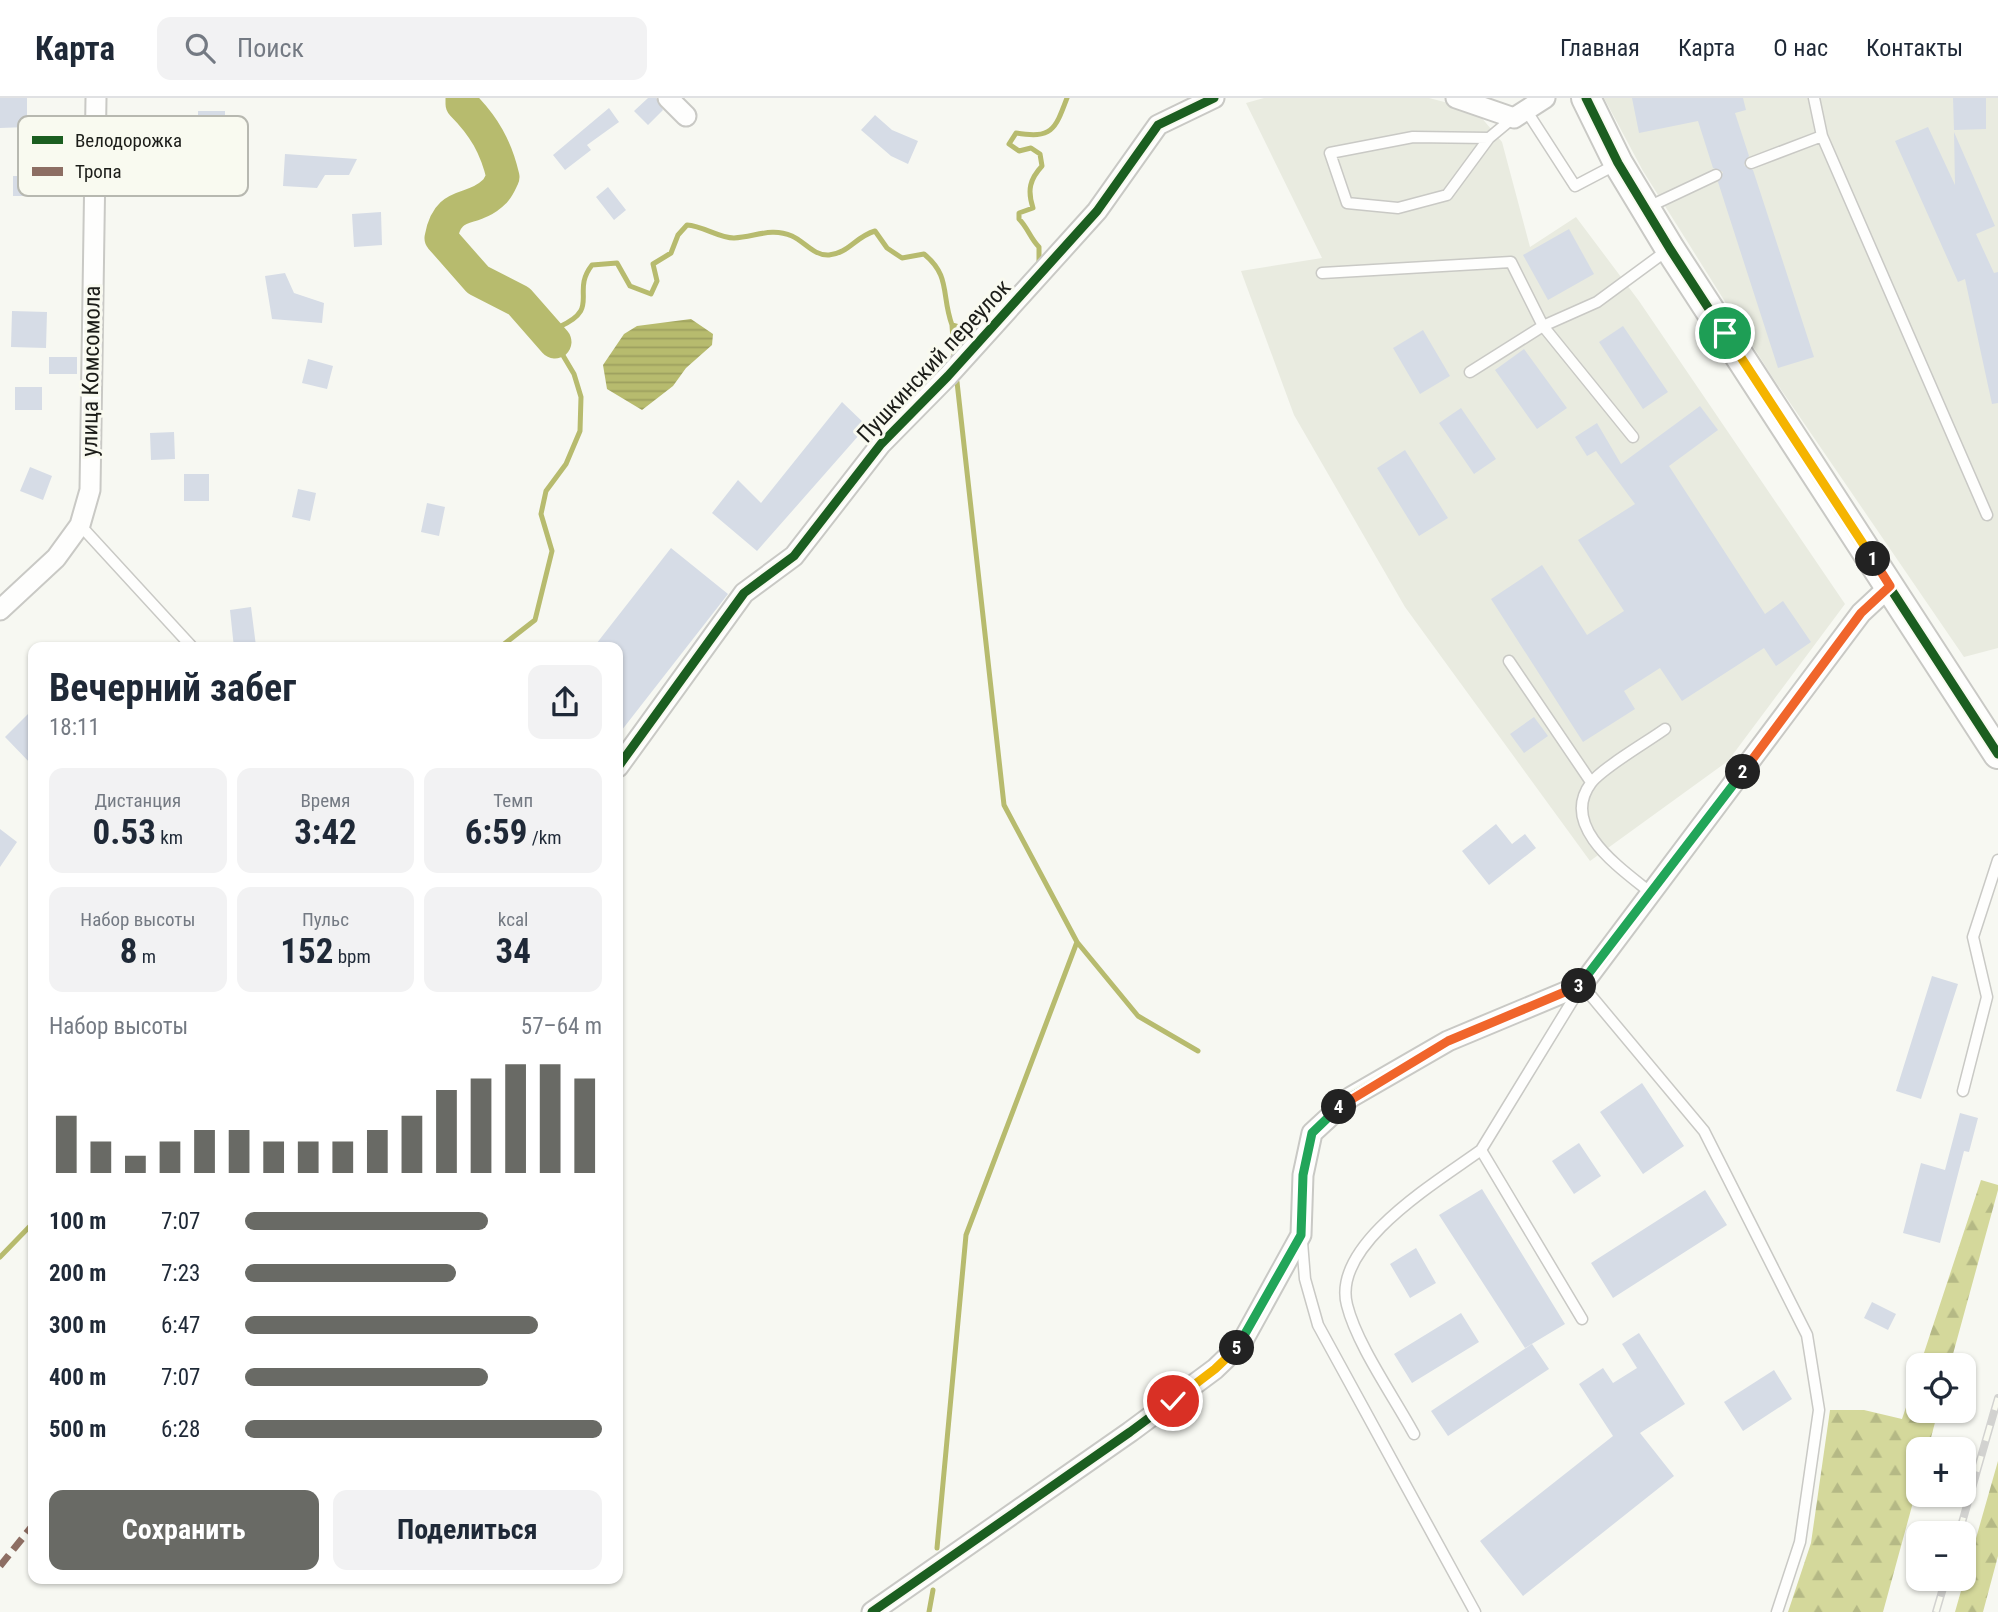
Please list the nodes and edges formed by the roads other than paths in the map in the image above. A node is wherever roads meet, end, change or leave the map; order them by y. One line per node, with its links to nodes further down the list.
1 (96, 98): 9 (street, улица Комсомола)
2 (668, 98): 10 (street)
3 (1214, 98): 31 (street, Пушкинский переулок)
4 (1456, 98): 8 (street)
5 (1545, 98): 8 (street)
6 (1586, 98): 13 (street)
7 (1814, 98): 11 (lane)
8 (1520, 114): 12 (lane); 13 (lane)
9 (96, 116)
10 (686, 116)
11 (1822, 136): 14 (lane); 23 (lane)
12 (1489, 138): 12 (lane)
13 (1618, 163): 17 (street)
14 (1751, 163)
15 (1716, 175): 17 (lane)
16 (94, 196): 24 (street, улица Комсомола)
17 (1646, 208): 18 (street)
18 (1670, 249): 20 (lane); 25 (street)
19 (1322, 273): 20 (lane)
20 (1543, 327): 21 (lane); 22 (lane)
21 (1470, 372)
22 (1633, 437)
23 (1987, 515)
24 (80, 524): 26 (street, улица Комсомола); 27 (lane)
25 (1890, 586): 30 (street); 34 (street)
26 (0, 610)
27 (188, 642)
28 (1509, 661): 32 (lane)
29 (1665, 729): 32 (lane)
30 (1998, 754)
31 (623, 759)
32 (1591, 782): 34 (lane)
33 (1998, 860): 36 (lane)
34 (1652, 894): 35 (street)
35 (1582, 985): 37 (lane); 38 (street); 43 (lane)
36 (1963, 1091)
37 (1481, 1150): 39 (lane); 40 (lane)
38 (1301, 1235): 41 (street); 42 (lane)
39 (1582, 1319)
40 (1414, 1434)
41 (872, 1612)
42 (1475, 1612)
43 (1777, 1612)

